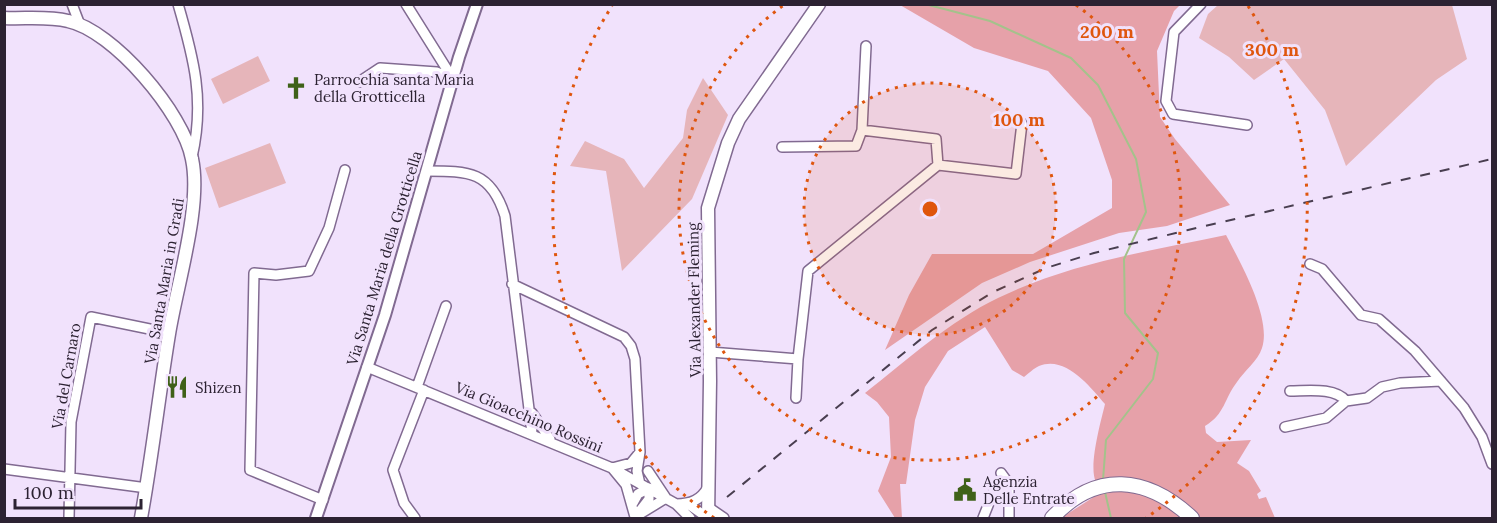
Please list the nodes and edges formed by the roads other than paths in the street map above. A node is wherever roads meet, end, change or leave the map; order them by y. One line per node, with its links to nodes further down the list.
1 (72, 4): 8 (street)
2 (177, 4): 12 (street)
3 (406, 4): 10 (street)
4 (477, 4): 10 (street, Via Santa Maria della Grotticella)
5 (819, 4): 26 (main road, Via Alexander Fleming)
6 (1201, 4): 14 (street)
7 (4, 18): 8 (main road, Via Santa Maria in Gradi)
8 (80, 25): 15 (main road, Via Santa Maria in Gradi)
9 (866, 46): 16 (street)
10 (453, 79): 11 (street); 21 (street, Via Santa Maria della Grotticella)
11 (359, 82)
12 (198, 119): 15 (street); 18 (street)
13 (1022, 123): 19 (street)
14 (1247, 125)
15 (179, 129): 18 (main road, Via Santa Maria in Gradi)
16 (862, 130): 17 (street); 19 (street)
17 (782, 147)
18 (192, 157): 25 (main road, Via Santa Maria in Gradi)
19 (938, 165): 27 (street)
20 (345, 170): 50 (street)
21 (427, 171): 23 (street); 28 (street, Via Santa Maria della Grotticella)
22 (1310, 264): 29 (street)
23 (512, 284): 34 (street); 38 (street)
24 (446, 306): 30 (street)
25 (169, 333): 44 (street, Via del Carnaro); 48 (main road, Via Santa Maria in Gradi)
26 (710, 352): 27 (street); 45 (main road, Via Alexander Fleming)
27 (798, 359): 32 (street)
28 (367, 367): 30 (street, Via Gioacchino Rossini); 50 (street, Via Santa Maria della Grotticella)
29 (1441, 381): 33 (street); 39 (street)
30 (421, 389): 35 (street, Via Gioacchino Rossini); 58 (street)
31 (1290, 391): 33 (street)
32 (796, 398)
33 (1346, 401): 36 (street)
34 (530, 408): 35 (street); 37 (street)
35 (512, 425): 37 (street, Via Gioacchino Rossini)
36 (1285, 427)
37 (536, 429): 40 (street, Via Gioacchino Rossini)
38 (640, 452): 40 (street); 42 (street); 47 (street)
39 (1492, 464)
40 (612, 468): 47 (street, Via Gioacchino Rossini); 51 (street)
41 (4, 469): 44 (street)
42 (648, 471): 47 (street); 49 (street)
43 (1000, 473): 46 (street)
44 (69, 478): 48 (street); 55 (street, Via del Carnaro)
45 (709, 484): 52 (street); 53 (main road, Via Alexander Fleming)
46 (1009, 484): 60 (street); 61 (street)
47 (645, 486): 49 (street, Via Gioacchino Rossini); 51 (street); 54 (street)
48 (147, 488): 56 (main road, Via Santa Maria in Gradi)
49 (666, 498): 52 (street, Via Gioacchino Rossini); 54 (street)
50 (322, 500): 57 (street, Via Santa Maria della Grotticella)
51 (633, 503): 54 (street)
52 (688, 512): 53 (street)
53 (708, 514): 59 (street)
54 (634, 518)
55 (69, 519)
56 (141, 519)
57 (316, 519)
58 (415, 519)
59 (724, 519)
60 (983, 519)
61 (1009, 519)
62 (1052, 519): 63 (main road)
63 (1191, 519)

